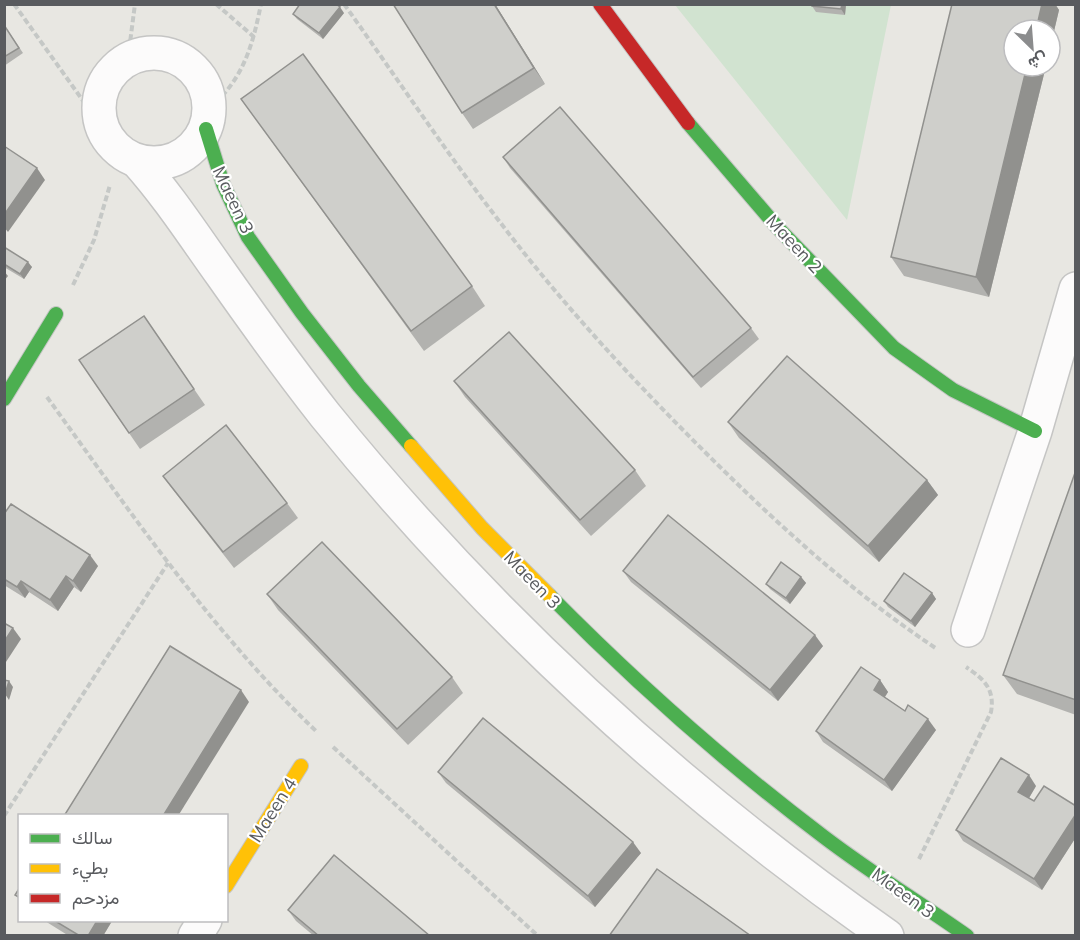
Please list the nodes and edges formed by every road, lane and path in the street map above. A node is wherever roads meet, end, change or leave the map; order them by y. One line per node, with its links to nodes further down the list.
1 (14, 4): 10 (path)
2 (135, 4): 8 (path)
3 (216, 4): 7 (path)
4 (261, 4): 7 (path)
5 (344, 4): 18 (path)
6 (600, 4): 15 (street, Maeen 2)
7 (254, 37): 9 (path)
8 (128, 58): 9 (street); 10 (street)
9 (207, 120): 10 (street); 23 (street, Maeen 3)
10 (118, 145): 12 (path); 25 (street)
11 (1076, 289): 15 (street)
12 (56, 314): 13 (street)
13 (25, 367): 14 (street); 16 (path)
14 (4, 399)
15 (1035, 431): 17 (street)
16 (168, 563): 21 (path); 24 (path)
17 (968, 630)
18 (946, 655)
19 (956, 661): 23 (path)
20 (301, 766): 22 (street, Maeen 4)
21 (4, 816)
22 (228, 882)
23 (903, 891): 26 (street, Maeen 3)
24 (538, 936)
25 (887, 936)
26 (967, 936)

